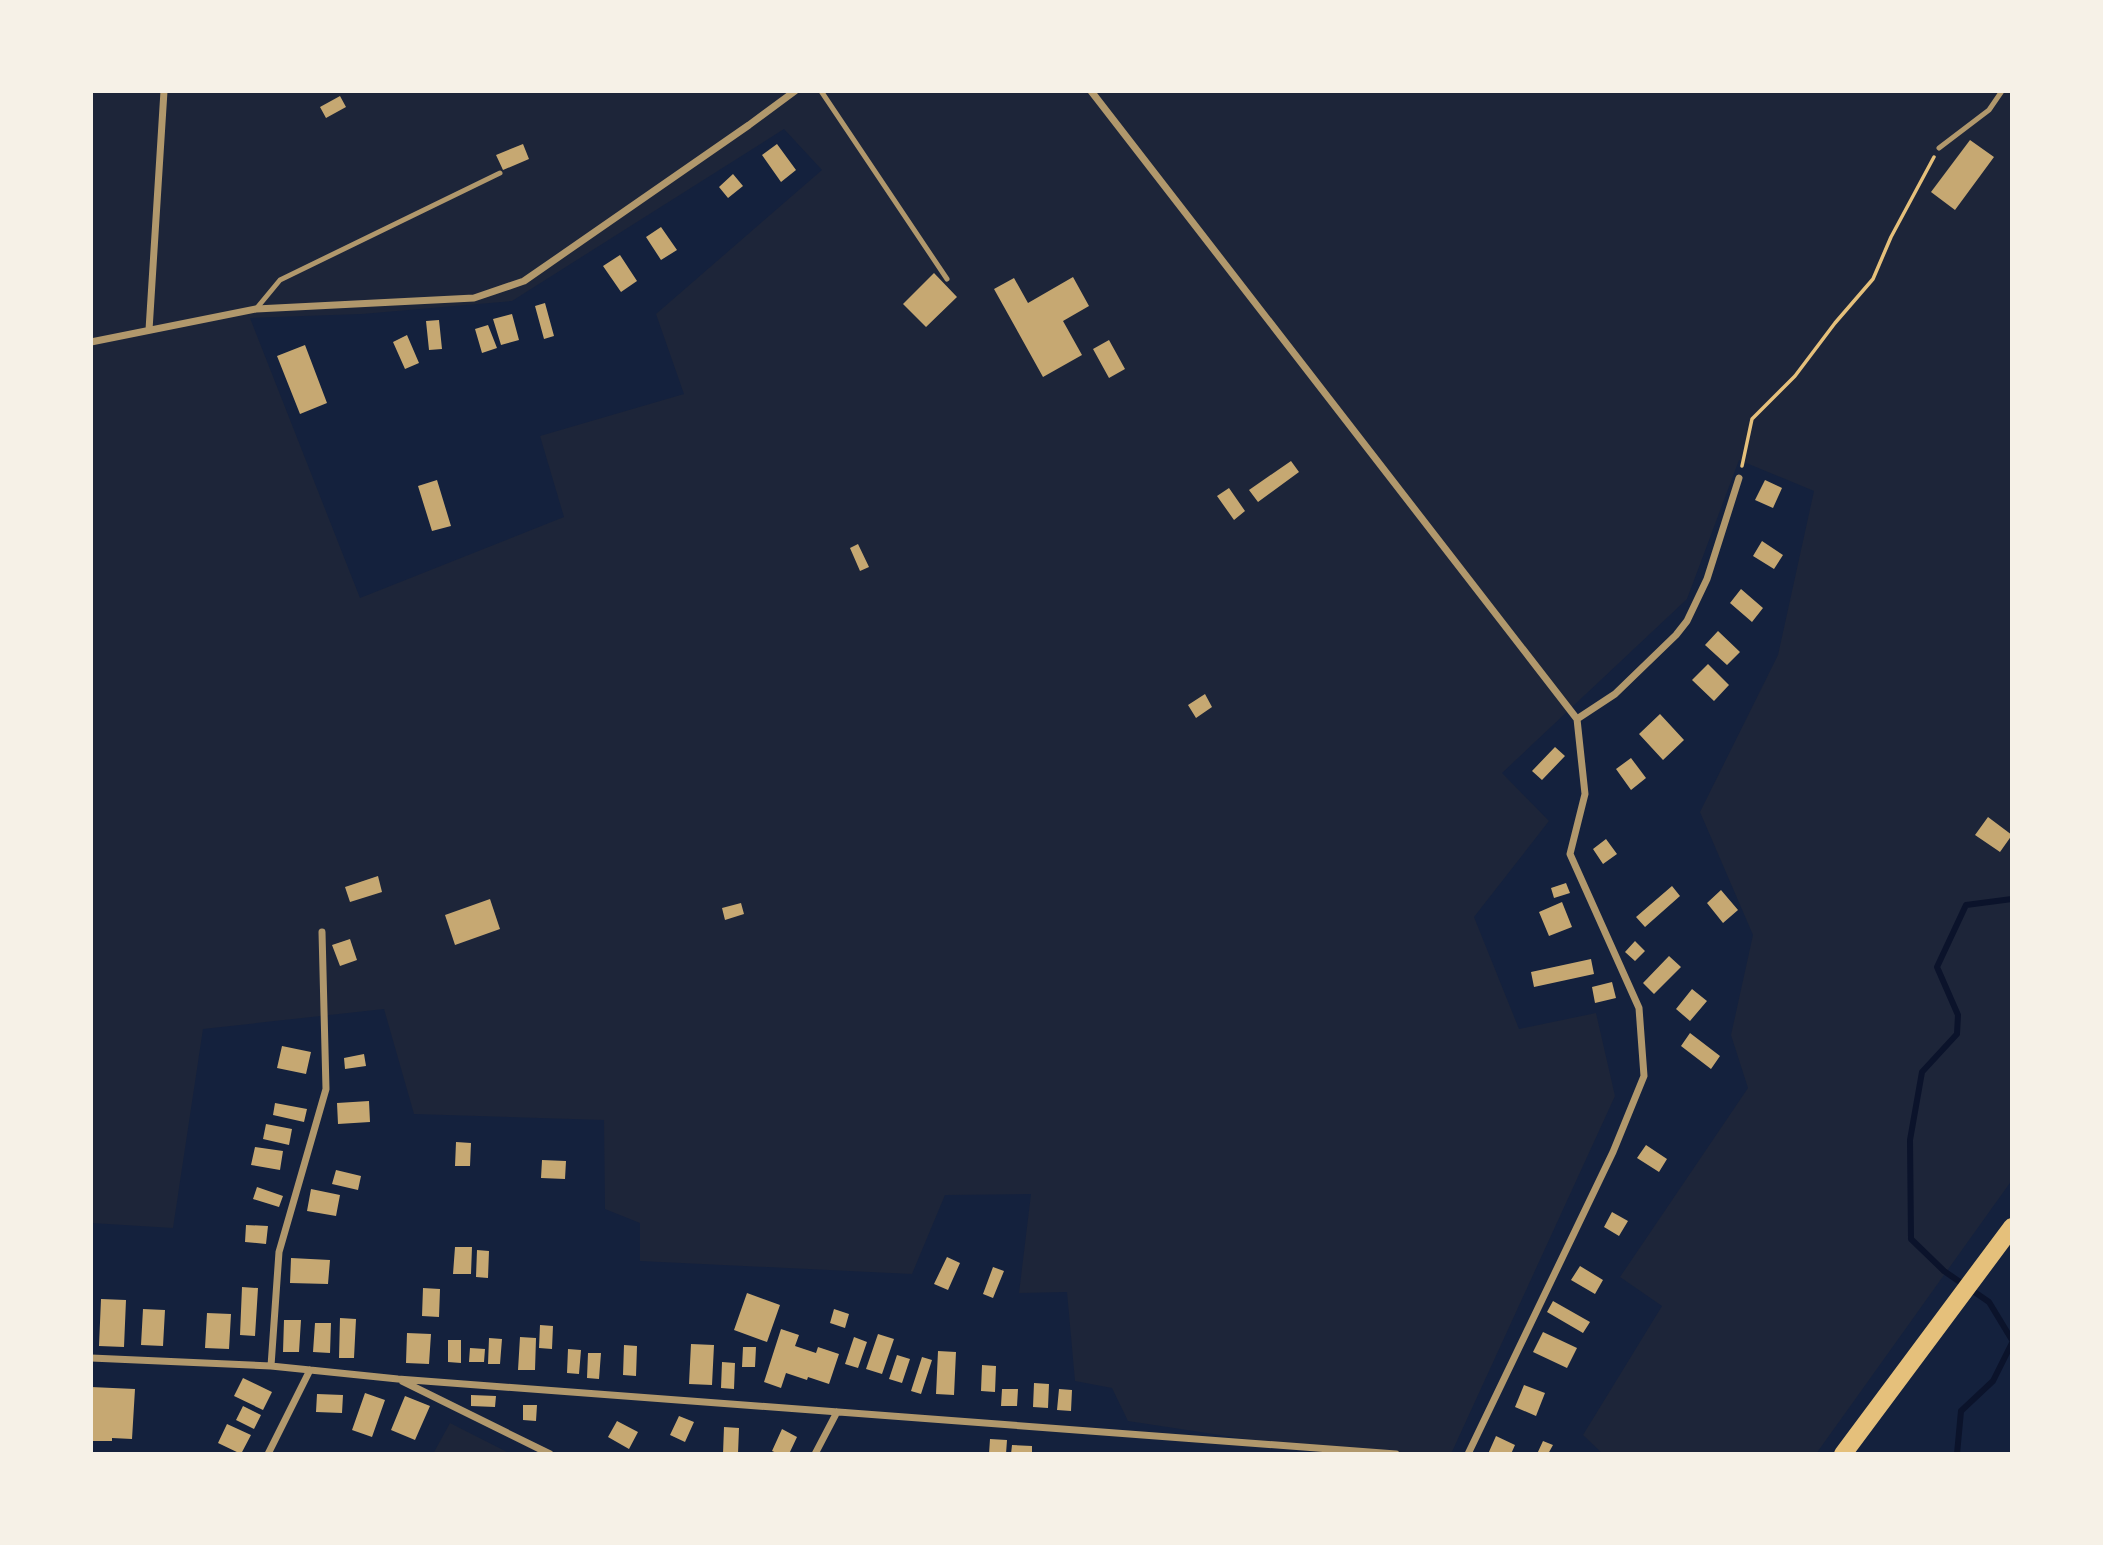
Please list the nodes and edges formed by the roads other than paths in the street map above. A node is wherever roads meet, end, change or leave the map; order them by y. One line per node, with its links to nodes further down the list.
1 (164, 91): 10 (street)
2 (795, 91): 9 (street)
3 (821, 91): 8 (lane)
4 (1091, 91): 13 (street)
5 (2003, 91): 6 (lane)
6 (1939, 148)
7 (500, 173): 9 (lane)
8 (947, 279)
9 (256, 309): 10 (street)
10 (149, 330): 11 (street)
11 (91, 342)
12 (1739, 478): 13 (street)
13 (1577, 719): 25 (street)
14 (322, 932): 17 (street)
15 (2012, 1227): 26 (main road)
16 (91, 1358): 17 (street)
17 (271, 1366): 18 (street)
18 (310, 1370): 19 (street); 21 (street)
19 (398, 1379): 20 (street); 22 (street)
20 (837, 1412): 23 (street); 24 (street)
21 (268, 1454)
22 (550, 1454)
23 (814, 1454)
24 (1396, 1454)
25 (1468, 1454)
26 (1843, 1454)

